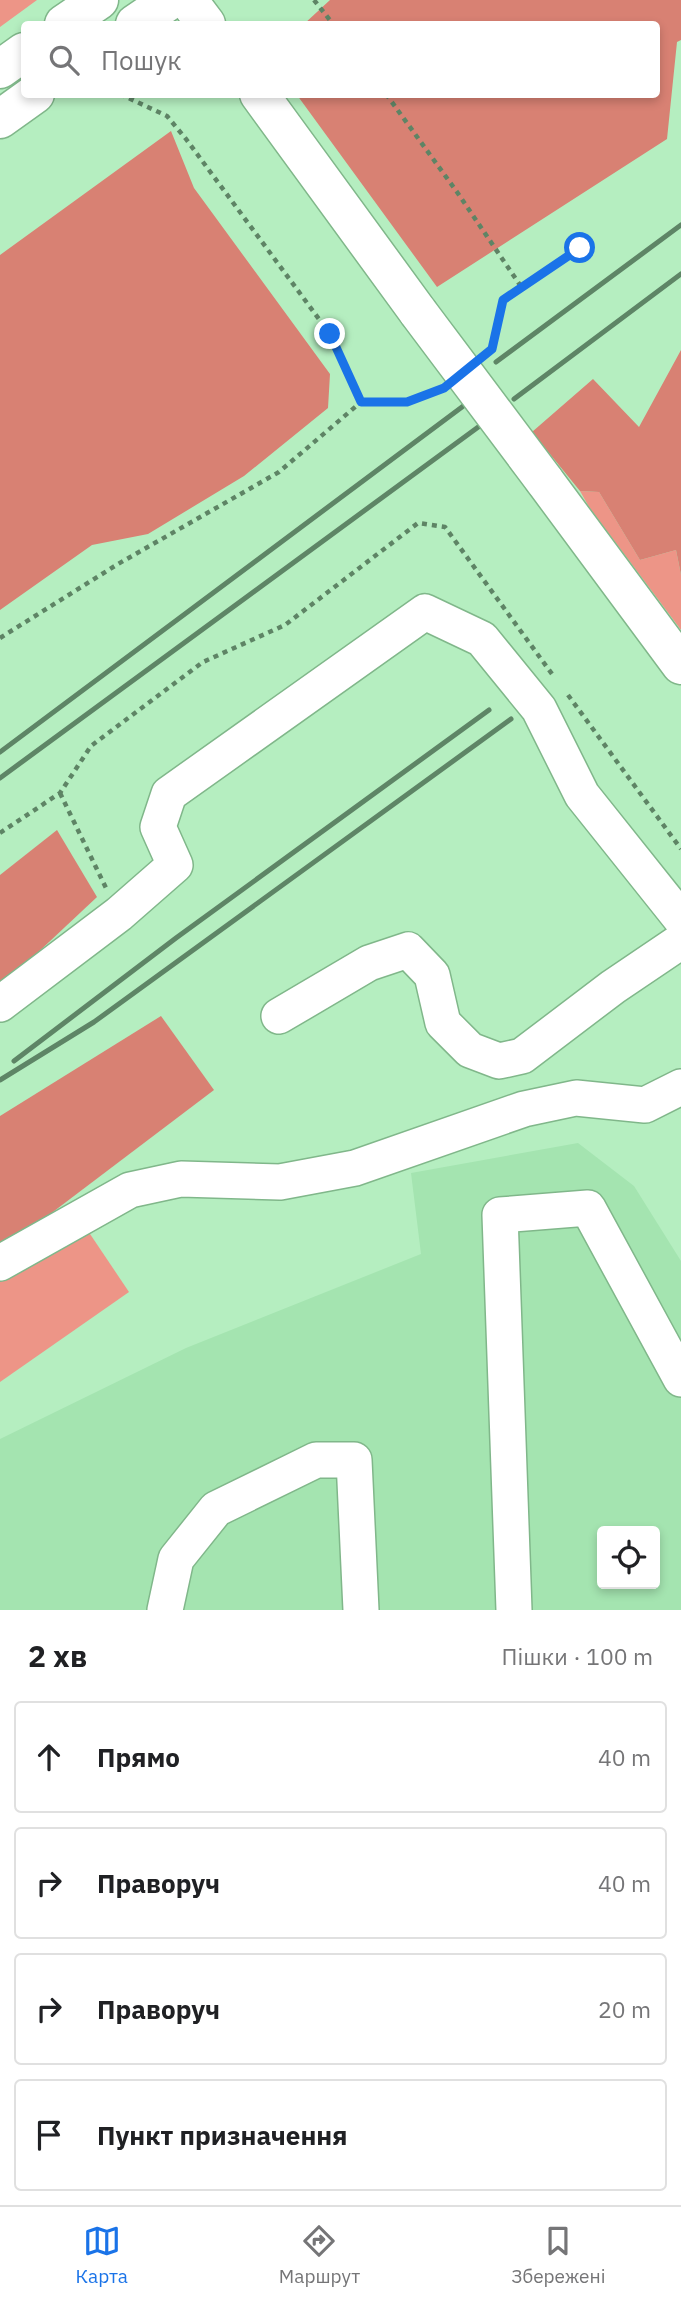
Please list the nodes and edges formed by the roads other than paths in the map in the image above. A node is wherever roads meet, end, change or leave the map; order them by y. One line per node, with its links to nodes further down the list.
1 (99, 0): 4 (main road)
2 (170, 0): 5 (main road)
3 (188, 0): 6 (main road)
4 (68, 21)
5 (139, 21)
6 (204, 21)
7 (21, 54): 8 (main road)
8 (0, 69)
9 (29, 98): 11 (main road)
10 (262, 98): 12 (main road, bridge)
11 (0, 119)
12 (681, 665)
13 (681, 919): 15 (lane)
14 (681, 941): 16 (lane)
15 (0, 1004)
16 (279, 1016)
17 (681, 1087): 18 (lane)
18 (0, 1263)
19 (681, 1380): 22 (lane)
20 (165, 1610): 21 (lane)
21 (361, 1610)
22 (514, 1610)

